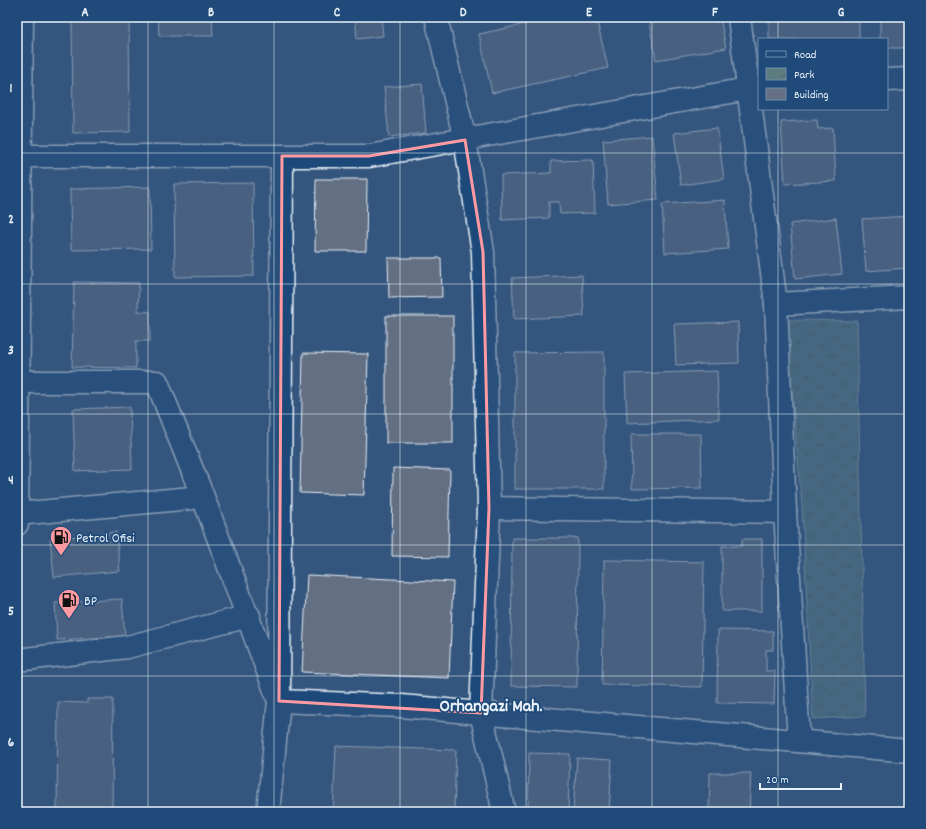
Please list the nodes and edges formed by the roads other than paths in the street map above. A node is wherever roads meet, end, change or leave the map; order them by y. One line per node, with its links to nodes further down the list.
1 (22, 17): 8 (street)
2 (436, 17): 7 (street)
3 (740, 17): 6 (street)
4 (909, 79): 5 (street)
5 (888, 80)
6 (754, 88): 7 (street); 11 (street)
7 (466, 140): 9 (street); 14 (street)
8 (21, 156): 9 (street); 12 (street)
9 (282, 156): 20 (street)
10 (909, 297): 11 (street)
11 (776, 304): 15 (street)
12 (19, 382): 13 (street); 16 (street)
13 (203, 497): 16 (street); 18 (street)
14 (489, 508): 15 (street); 21 (street)
15 (785, 512): 22 (street)
16 (17, 514): 17 (street)
17 (17, 524)
18 (248, 616): 19 (street); 20 (street)
19 (17, 660)
20 (279, 701): 21 (street); 24 (street)
21 (481, 713): 22 (street); 25 (street)
22 (800, 741): 23 (street)
23 (909, 750)
24 (268, 812)
25 (504, 812)

